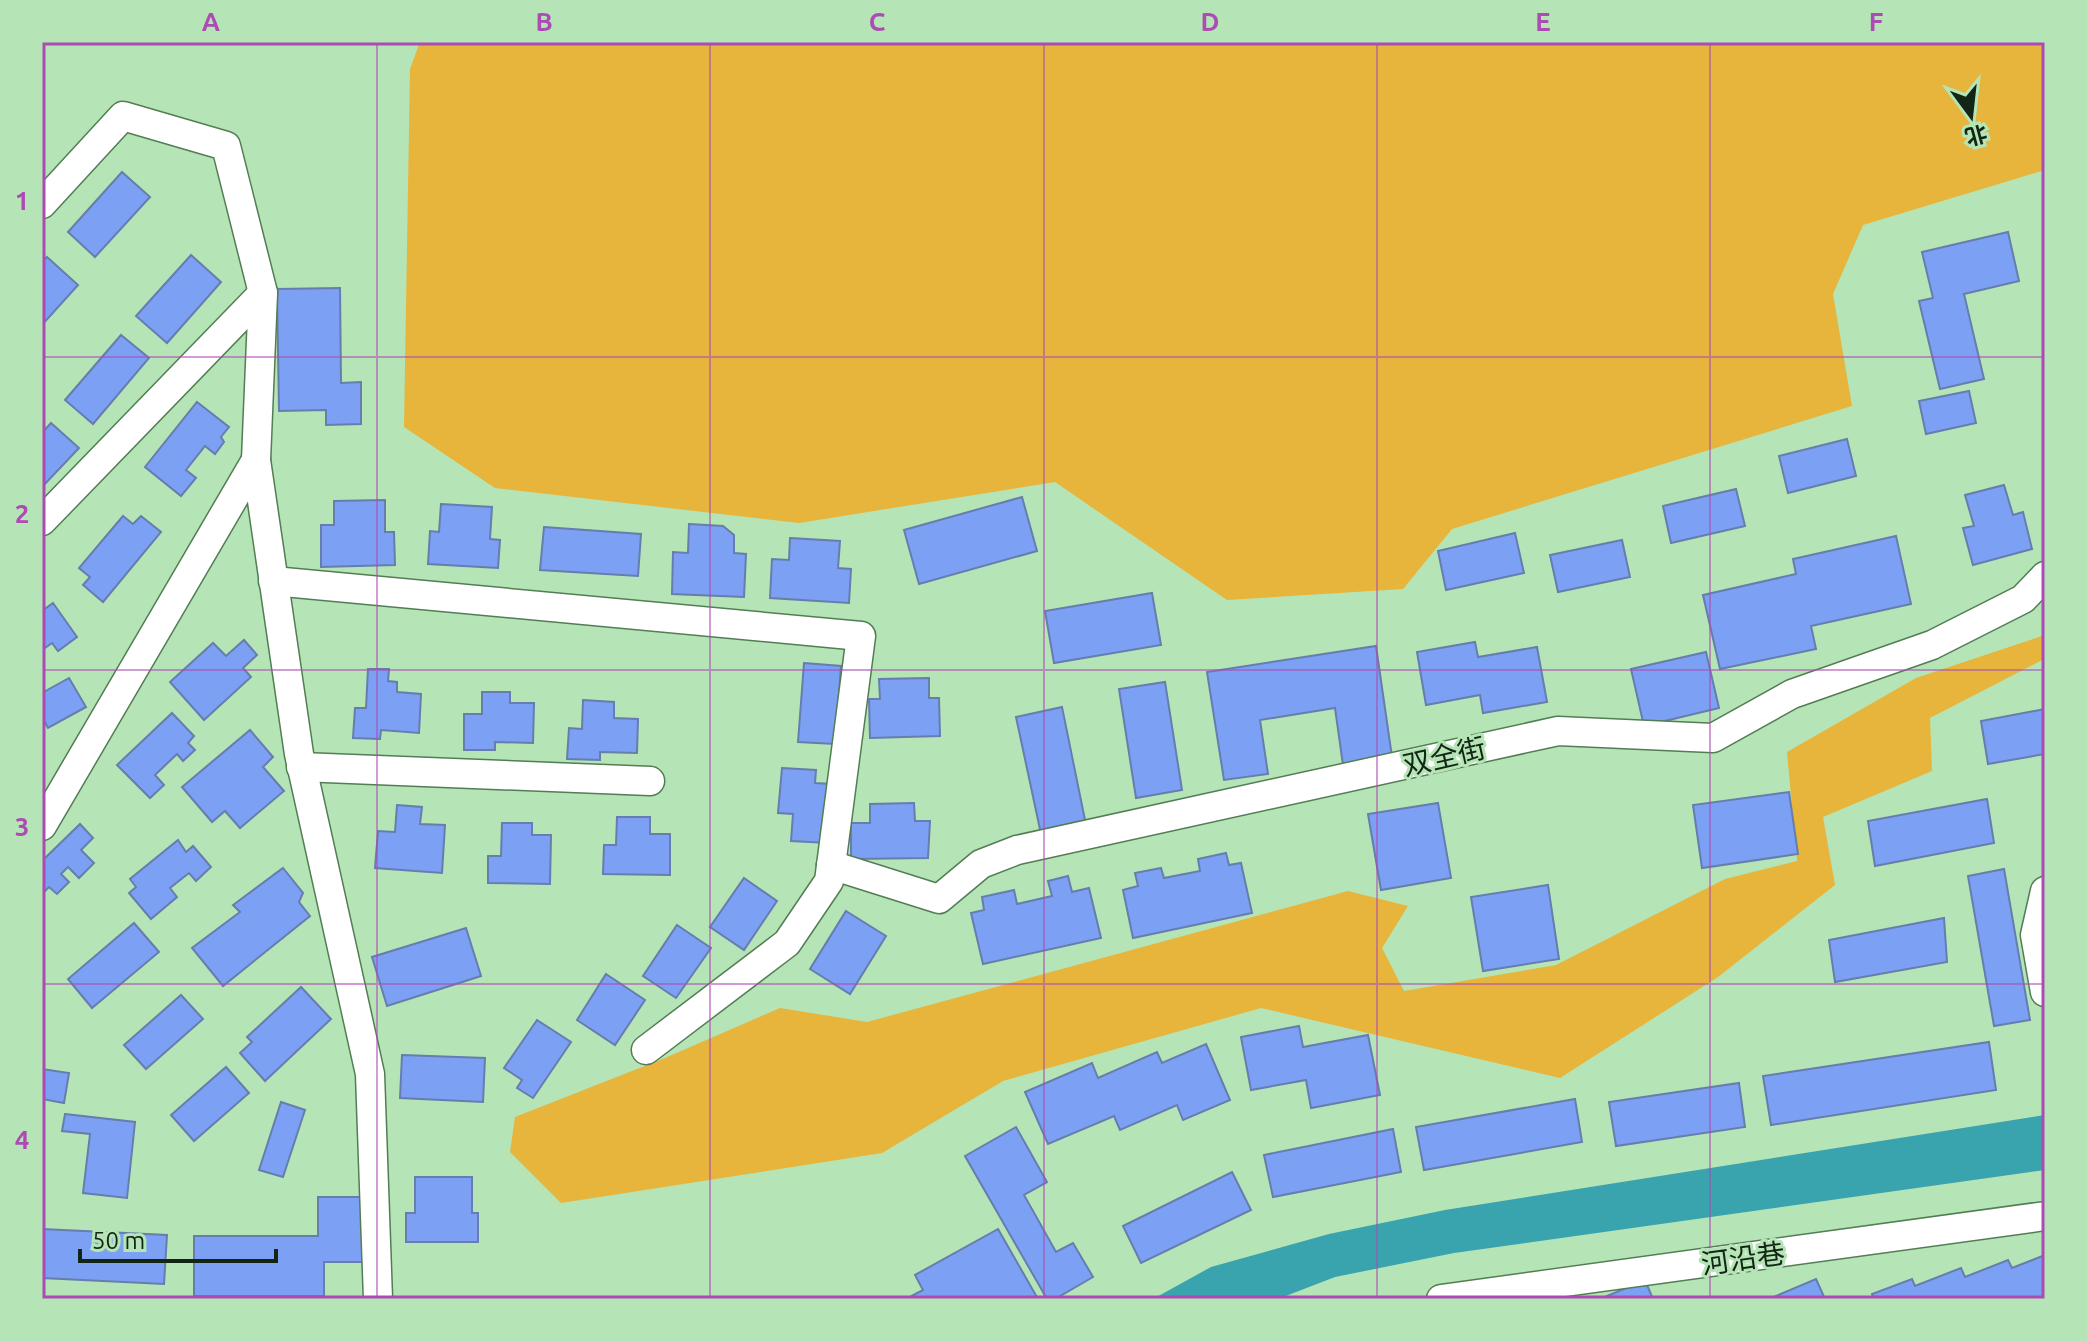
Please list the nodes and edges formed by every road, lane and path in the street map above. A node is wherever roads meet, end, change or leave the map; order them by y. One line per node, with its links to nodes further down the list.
1 (42, 204): 2 (street)
2 (263, 293): 3 (street); 4 (street)
3 (256, 460): 6 (street); 9 (street)
4 (42, 521)
5 (2045, 576): 10 (street, 双全街)
6 (273, 581): 7 (street); 10 (street)
7 (301, 767): 8 (street); 15 (street)
8 (650, 781)
9 (42, 826)
10 (831, 865): 13 (street)
11 (2045, 891): 12 (street)
12 (2045, 992)
13 (646, 1050)
14 (2045, 1216): 16 (street, 河沿巷)
15 (378, 1299)
16 (1441, 1299)

